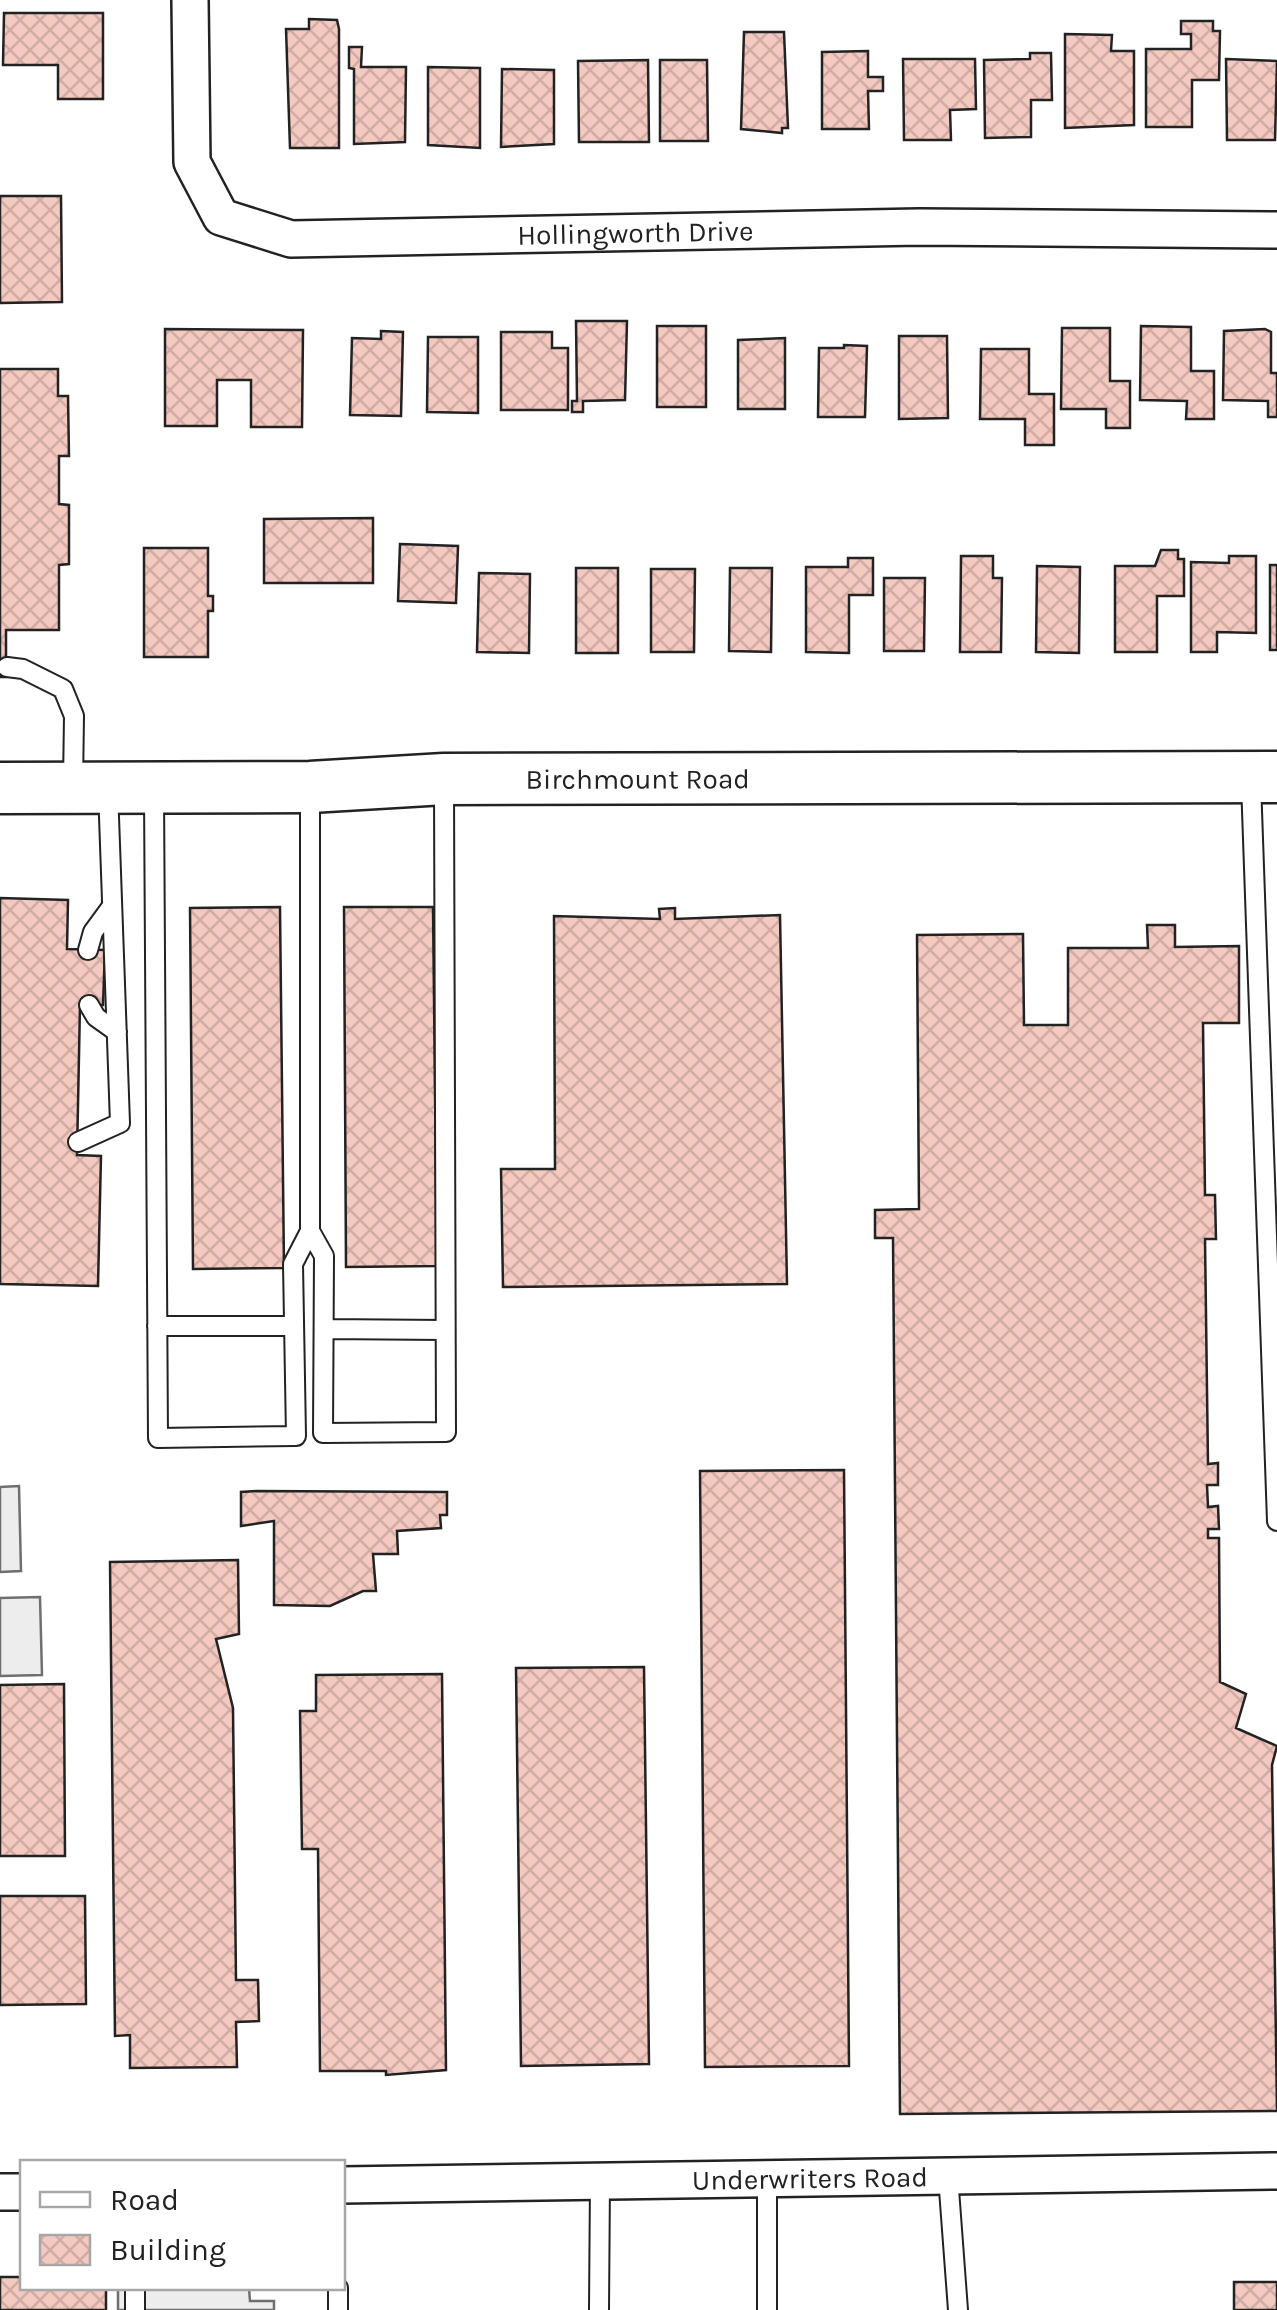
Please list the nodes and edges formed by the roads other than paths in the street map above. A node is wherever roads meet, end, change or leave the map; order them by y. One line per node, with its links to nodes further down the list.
1 (190, 0): 2 (street, Hollingworth Drive)
2 (1277, 230)
3 (6, 667): 8 (lane)
4 (1264, 777): 5 (main road, Birchmount Road); 19 (lane)
5 (444, 779): 6 (main road, Birchmount Road); 18 (lane)
6 (310, 787): 8 (main road, Birchmount Road); 14 (lane)
7 (0, 788): 8 (main road, Birchmount Road)
8 (111, 788): 9 (lane); 15 (lane)
9 (112, 906): 10 (lane); 12 (lane)
10 (88, 950)
11 (89, 1005): 12 (lane)
12 (117, 1032): 13 (lane)
13 (78, 1142)
14 (310, 1231): 16 (lane); 17 (lane)
15 (157, 1326): 16 (lane); 16 (lane)
16 (294, 1326)
17 (324, 1329): 18 (lane); 18 (lane)
18 (445, 1330)
19 (1277, 1521)
20 (1277, 2170): 21 (street, Underwriters Road)
21 (948, 2176): 22 (street, Underwriters Road); 27 (lane)
22 (767, 2178): 23 (street, Underwriters Road); 26 (lane)
23 (600, 2181): 24 (street, Underwriters Road); 25 (lane)
24 (345, 2185)
25 (599, 2310)
26 (767, 2310)
27 (958, 2310)

